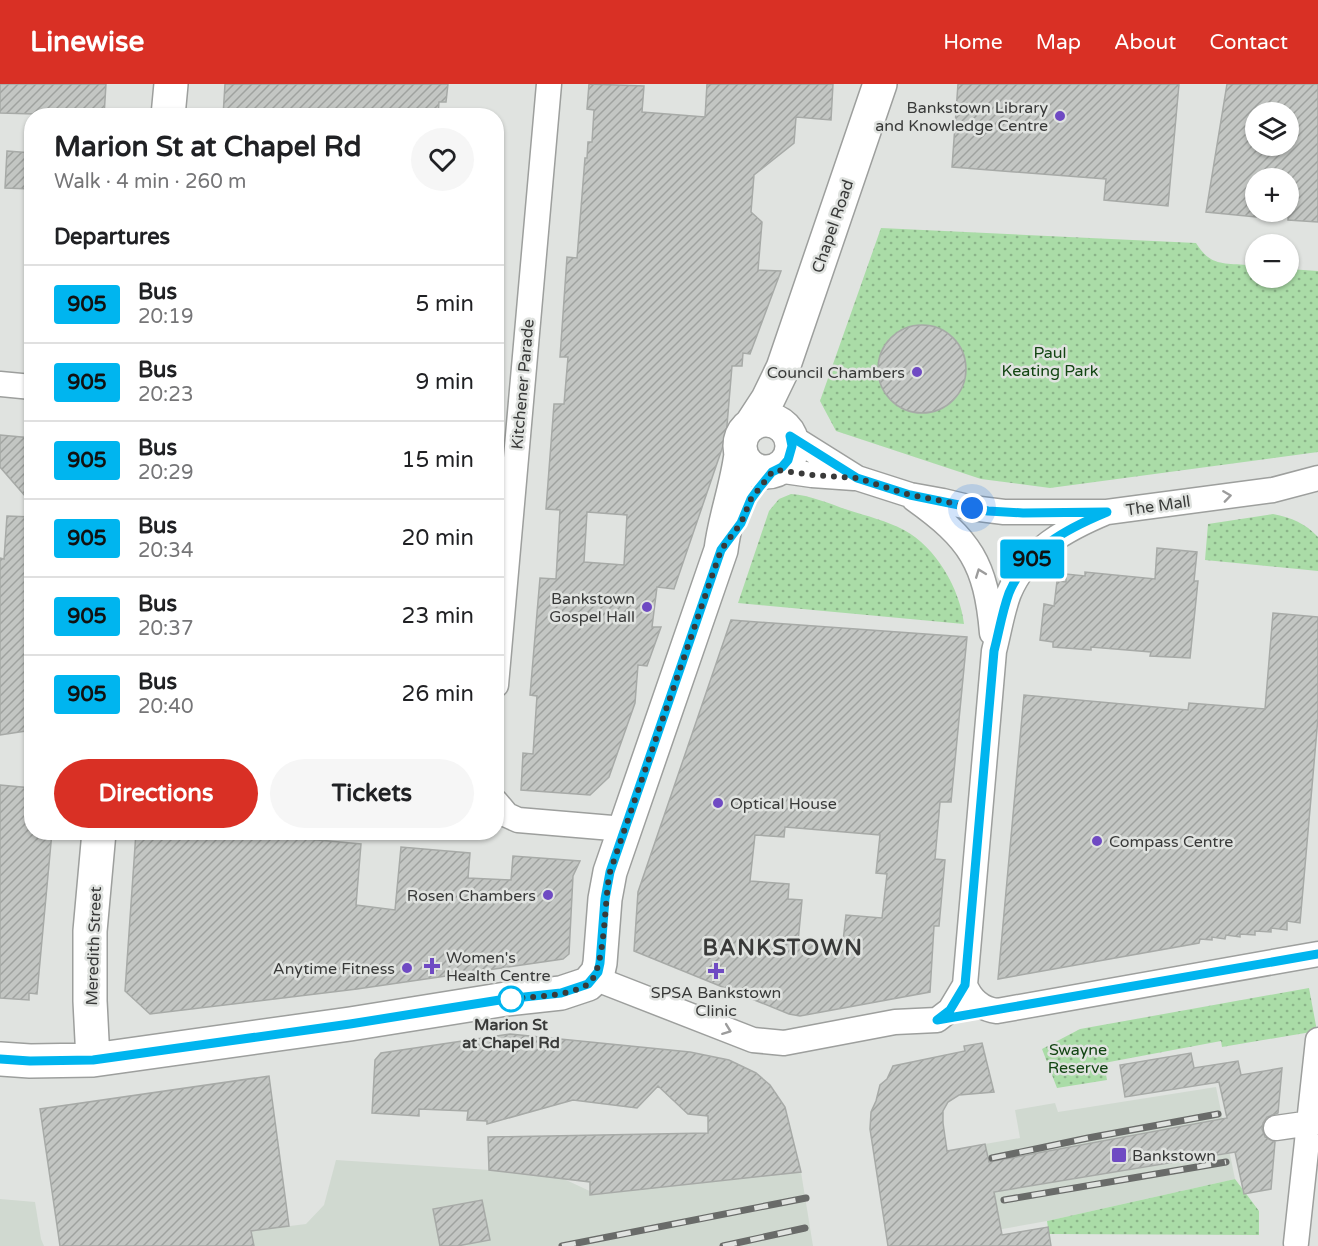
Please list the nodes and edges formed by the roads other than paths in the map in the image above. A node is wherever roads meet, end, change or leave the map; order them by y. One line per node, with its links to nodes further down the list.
1 (171, 84): 4 (street)
2 (549, 84): 18 (street, Kitchener Parade)
3 (880, 84): 5 (street, Chapel Road)
4 (169, 108)
5 (783, 368): 8 (street, Chapel Road); 9 (street, Chapel Road)
6 (0, 384): 7 (street)
7 (24, 386)
8 (789, 434): 9 (street); 10 (street); 11 (street, The Mall)
9 (746, 439): 10 (street); 17 (street, Chapel Road)
10 (775, 471): 11 (street, The Mall); 17 (street, Chapel Road)
11 (857, 478): 14 (street, The Mall)
12 (1318, 478): 13 (street, The Mall)
13 (1273, 490): 15 (street); 16 (street, The Mall, one-way to 13)
14 (910, 495): 16 (street, The Mall); 19 (street, one-way to 14)
15 (1318, 496)
16 (1107, 512): 19 (street)
17 (721, 550): 21 (street, Chapel Road)
18 (504, 594)
19 (994, 651): 25 (street)
20 (504, 811): 21 (street)
21 (624, 829): 24 (street, Chapel Road)
22 (98, 840): 28 (street, Meredith Street)
23 (1318, 954): 25 (street)
24 (594, 978): 25 (street, one-way to 25); 28 (street)
25 (965, 985)
26 (1318, 1040): 29 (street)
27 (0, 1059): 28 (street)
28 (93, 1060)
29 (1313, 1123): 30 (street); 31 (street)
30 (1276, 1128)
31 (1296, 1243)

